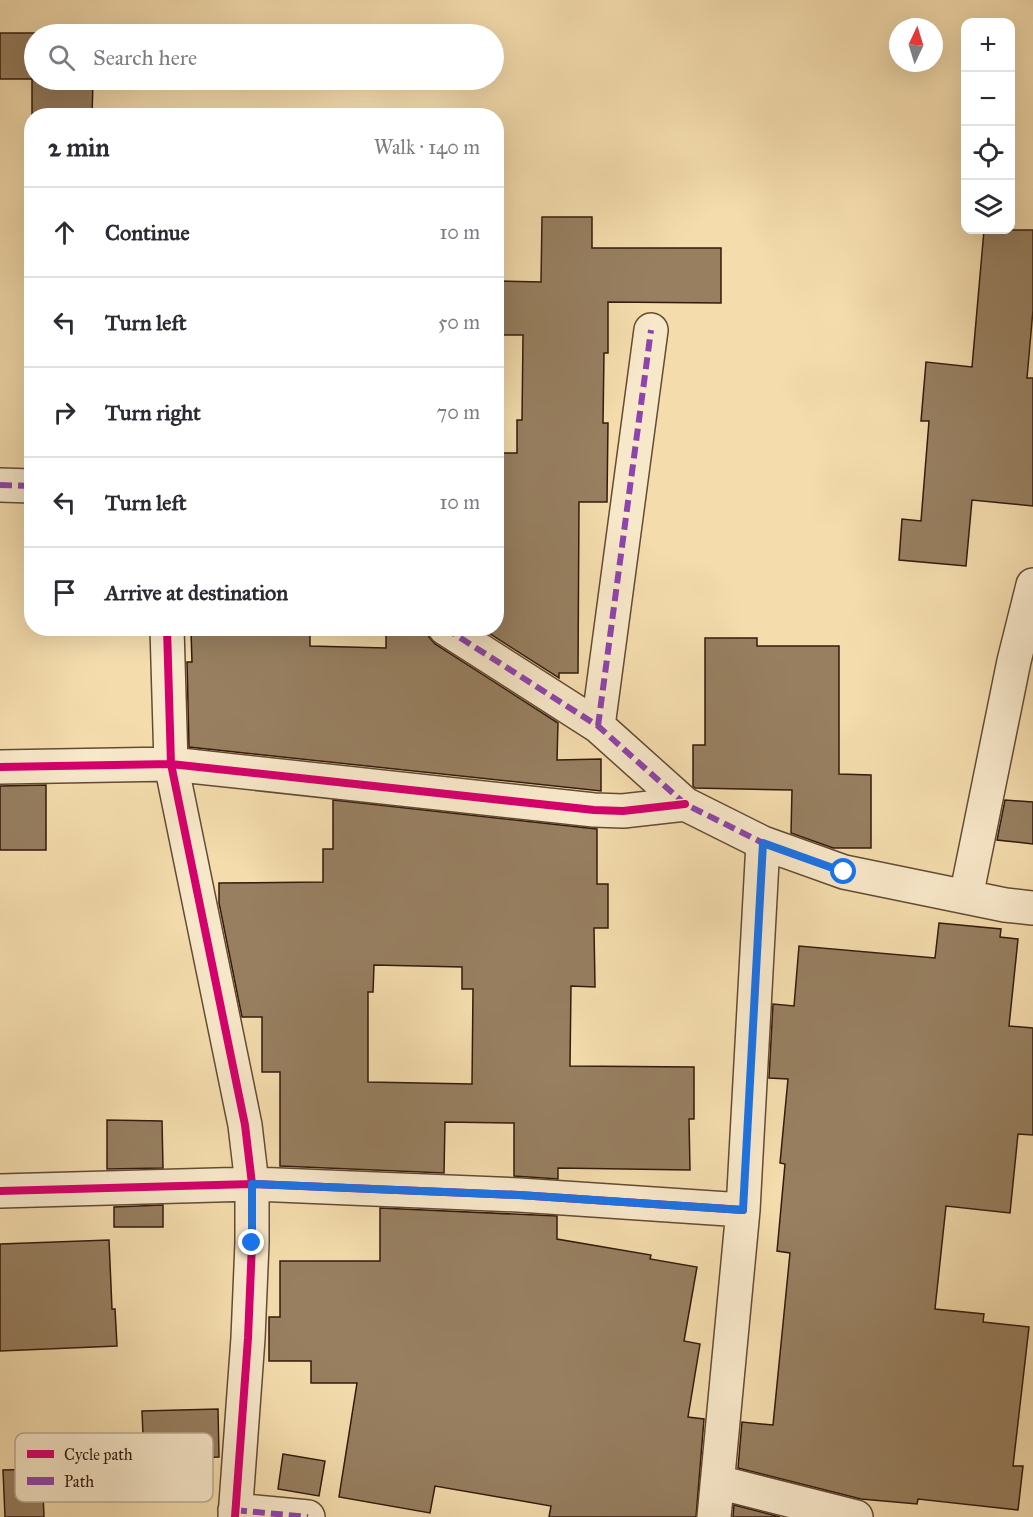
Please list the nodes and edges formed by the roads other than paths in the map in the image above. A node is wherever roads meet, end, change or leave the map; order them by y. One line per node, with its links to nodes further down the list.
1 (651, 330): 7 (street)
2 (0, 485): 3 (street)
3 (24, 486)
4 (1033, 585): 12 (street)
5 (167, 636): 8 (street)
6 (457, 636): 7 (street)
7 (598, 726): 10 (street)
8 (171, 764): 9 (street); 10 (street); 14 (street)
9 (0, 767)
10 (685, 804): 11 (street)
11 (763, 843): 12 (street); 16 (street)
12 (966, 897): 13 (street)
13 (1033, 908)
14 (252, 1184): 15 (street); 16 (street); 18 (street)
15 (0, 1191)
16 (743, 1210): 17 (street)
17 (718, 1482): 20 (street); 21 (street)
18 (235, 1514): 19 (street)
19 (308, 1517)
20 (714, 1517)
21 (856, 1517)

